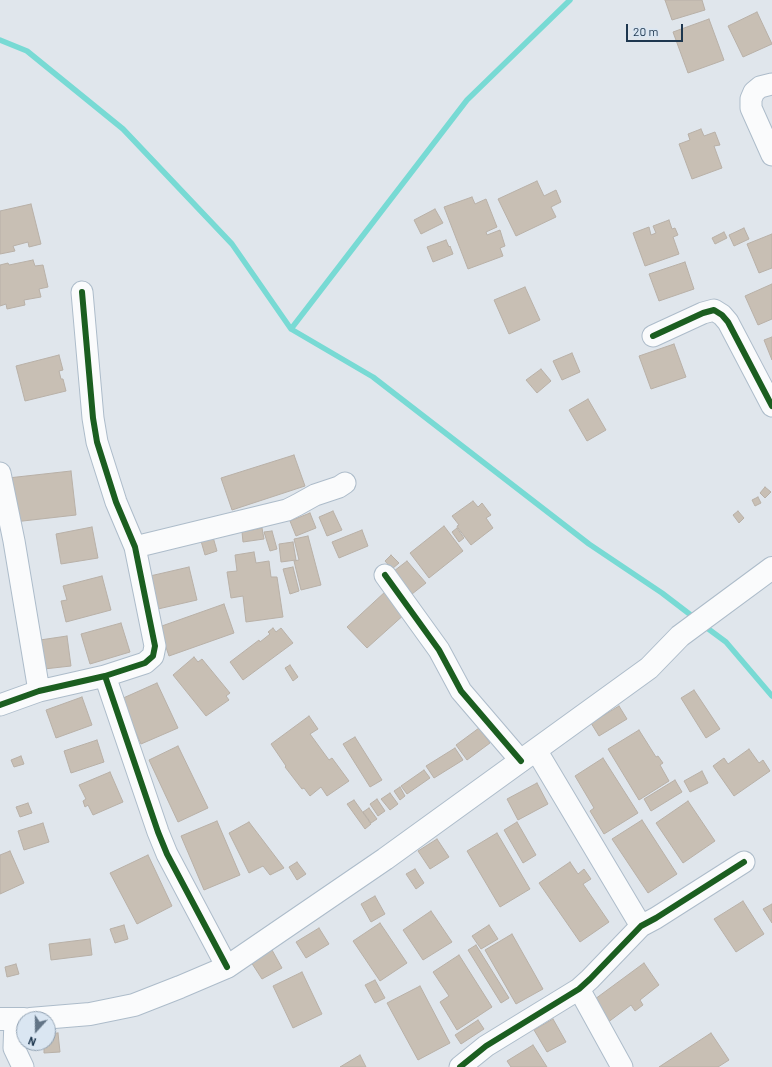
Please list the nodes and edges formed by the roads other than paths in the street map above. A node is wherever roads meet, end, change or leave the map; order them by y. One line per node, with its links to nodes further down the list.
1 (772, 84): 2 (street)
2 (772, 155)
3 (82, 292): 9 (street)
4 (653, 336): 5 (street)
5 (772, 406)
6 (0, 473): 8 (street)
7 (345, 483): 9 (street)
8 (3, 507): 13 (street)
9 (135, 547): 12 (street)
10 (772, 568): 15 (main road)
11 (385, 574): 15 (street)
12 (105, 676): 13 (street); 18 (street)
13 (39, 691): 14 (street)
14 (0, 705)
15 (529, 756): 17 (street); 18 (main road)
16 (744, 862): 17 (street)
17 (641, 926): 19 (street)
18 (227, 966): 20 (main road)
19 (579, 989): 23 (street); 24 (street)
20 (56, 1016)
21 (16, 1029): 22 (street)
22 (22, 1067)
23 (460, 1067)
24 (622, 1067)

